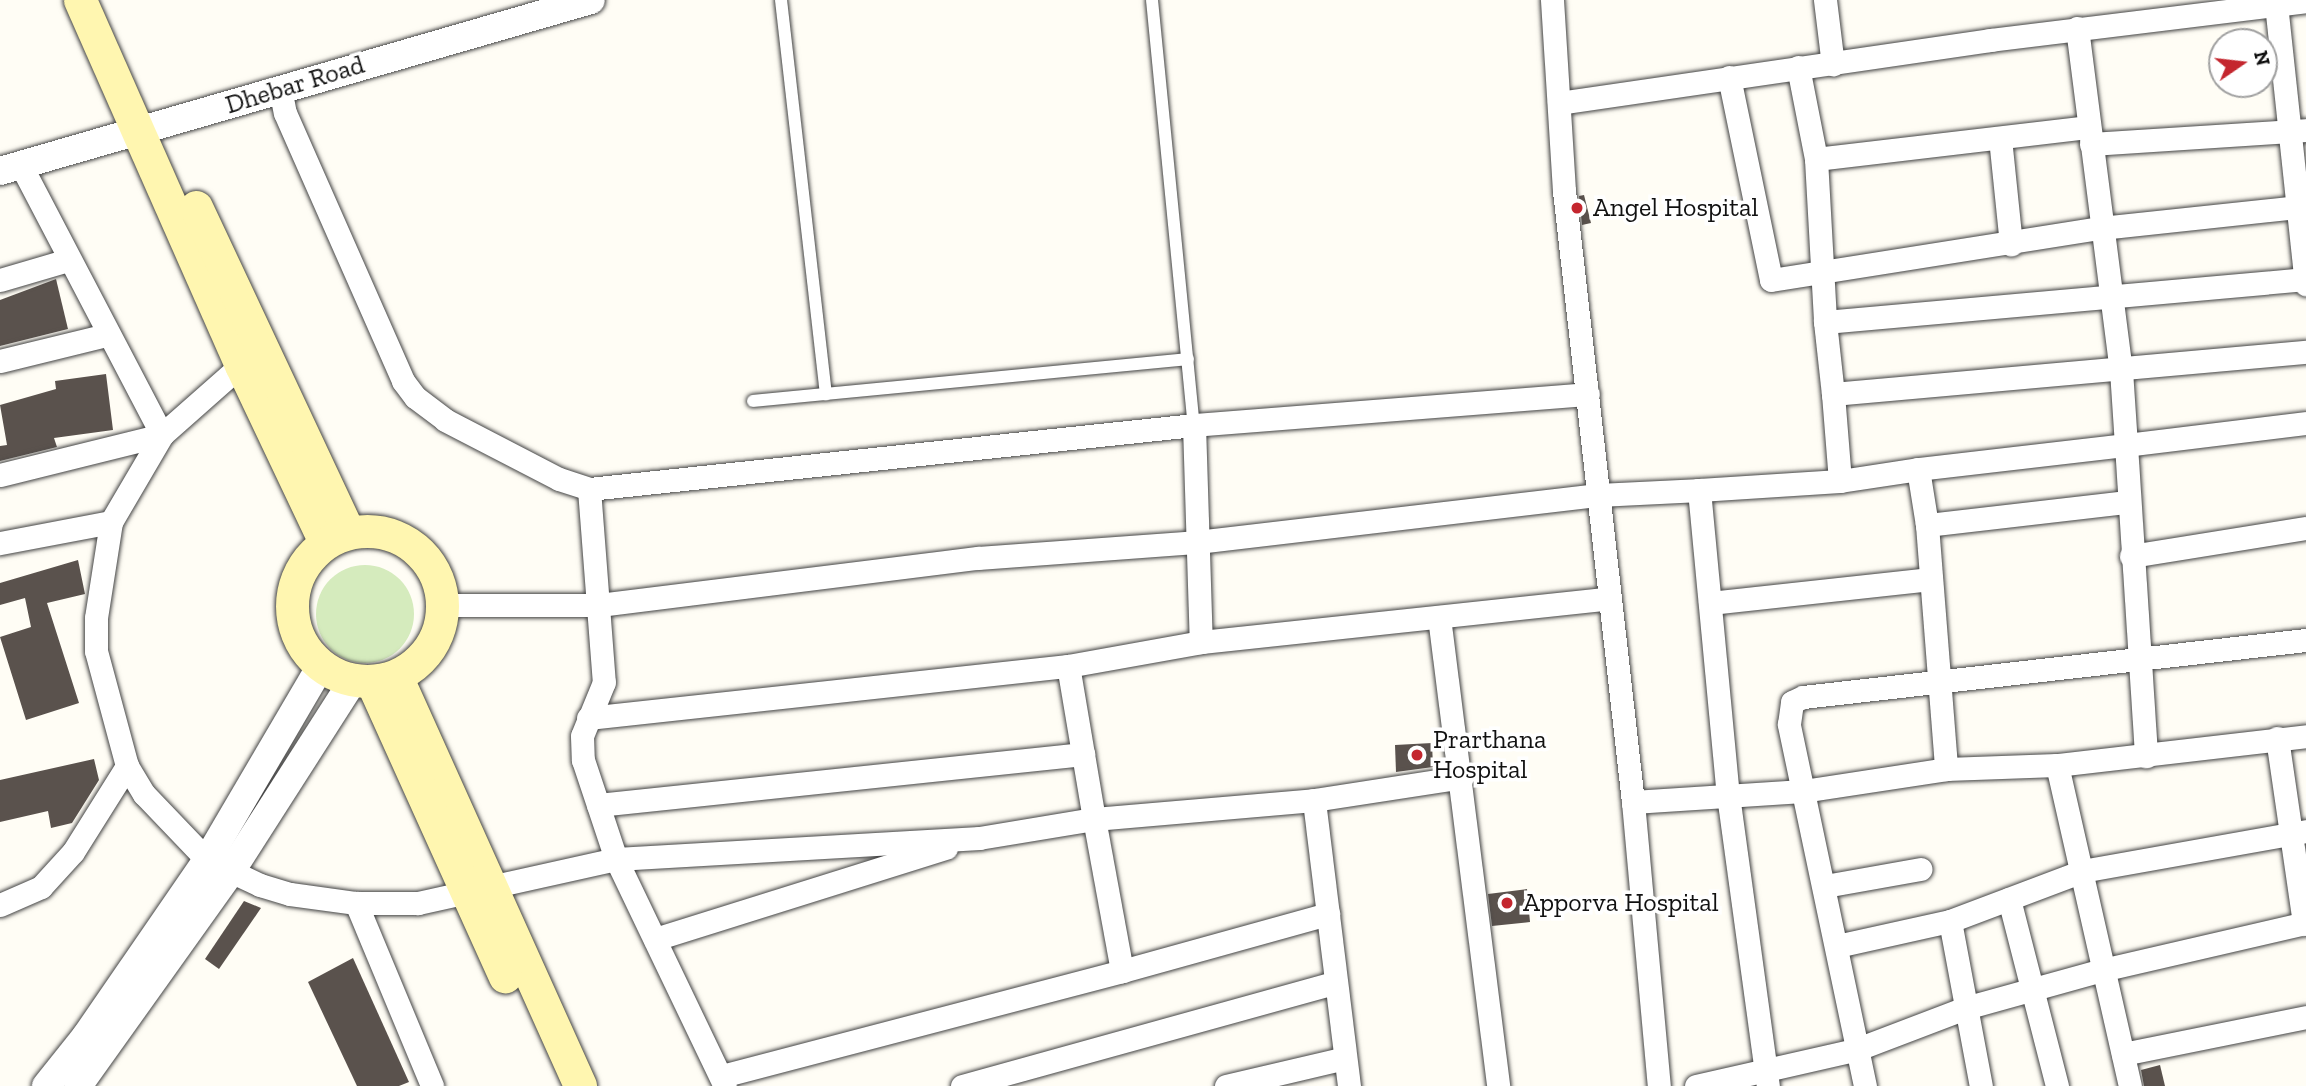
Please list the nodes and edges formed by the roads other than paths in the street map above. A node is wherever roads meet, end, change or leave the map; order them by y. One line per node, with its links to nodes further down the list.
1 (80, 0): 17 (main road)
2 (104, 0): 17 (main road)
3 (591, 0): 15 (street, Dhebar Road)
4 (781, 0): 38 (lane)
5 (1152, 0): 34 (lane)
6 (1552, 0): 16 (street)
7 (1825, 0): 12 (street)
8 (2306, 1): 10 (street)
9 (2219, 5): 10 (street); 11 (street)
10 (2276, 5): 18 (street)
11 (2077, 28): 12 (street); 19 (street)
12 (1833, 65): 13 (street)
13 (1798, 67): 14 (street); 21 (street)
14 (1729, 77): 16 (street); 27 (street)
15 (280, 88): 17 (street, Dhebar Road); 49 (street)
16 (1559, 103): 39 (street)
17 (149, 129): 22 (street, Dhebar Road); 36 (main road); 56 (main road)
18 (2298, 129): 19 (street); 23 (street)
19 (2090, 135): 20 (street); 24 (street)
20 (2000, 138): 21 (street); 25 (street)
21 (1816, 159): 27 (street)
22 (10, 168): 26 (street)
23 (2302, 206): 24 (street); 29 (street)
24 (2101, 228): 25 (street); 30 (street)
25 (2011, 244): 27 (street)
26 (68, 260): 28 (street); 32 (street)
27 (1821, 269): 31 (street)
28 (0, 279)
29 (2306, 281): 30 (street)
30 (2111, 294): 31 (street); 37 (street)
31 (1825, 323): 40 (street)
32 (107, 335): 35 (street); 44 (street)
33 (2306, 352): 37 (street)
34 (1188, 359): 38 (lane); 43 (lane)
35 (0, 361)
36 (241, 365): 44 (street); 56 (main road)
37 (2121, 370): 40 (street); 45 (street)
38 (826, 394): 41 (lane)
39 (1588, 394): 43 (street); 51 (street)
40 (1833, 394): 48 (street)
41 (753, 401)
42 (2306, 423): 45 (street)
43 (1194, 425): 49 (street); 57 (street)
44 (162, 435): 47 (street); 53 (street)
45 (2126, 445): 46 (street); 52 (street)
46 (1918, 469): 48 (street); 54 (street)
47 (0, 475)
48 (1840, 481): 50 (street)
49 (589, 489): 64 (street)
50 (1699, 490): 51 (street); 62 (street)
51 (1598, 495): 57 (street); 61 (street)
52 (2127, 502): 54 (street); 59 (street)
53 (111, 522): 58 (street); 79 (street)
54 (1927, 526): 60 (street)
55 (2306, 528): 59 (street)
56 (337, 537): 63 (main road); 69 (main road)
57 (1197, 542): 64 (street); 67 (street)
58 (0, 543)
59 (2131, 556): 68 (street)
60 (1931, 579): 62 (street); 72 (street)
61 (1610, 598): 65 (street); 85 (street)
62 (1710, 603): 83 (street)
63 (442, 605): 64 (street); 71 (main road)
64 (599, 605): 73 (street)
65 (1439, 617): 67 (street); 81 (street)
66 (2306, 640): 68 (street)
67 (1201, 642): 70 (street)
68 (2142, 658): 72 (street); 77 (street)
69 (320, 666): 71 (main road); 91 (street)
70 (1068, 666): 73 (street); 76 (street)
71 (374, 679): 91 (street); 95 (main road)
72 (1938, 683): 80 (street); 82 (street)
73 (588, 718): 86 (street)
74 (2306, 736): 75 (street)
75 (2277, 737): 77 (street); 88 (street)
76 (1083, 754): 86 (street); 87 (street)
77 (2146, 756): 78 (street)
78 (2057, 765): 80 (street); 93 (street)
79 (127, 766): 91 (street); 98 (street)
80 (1946, 769): 82 (street)
81 (1462, 778): 84 (street); 123 (street)
82 (1803, 791): 83 (street); 94 (street)
83 (1728, 796): 85 (street); 113 (street)
84 (1314, 800): 87 (street); 99 (street)
85 (1633, 802): 124 (street)
86 (598, 805): 90 (street)
87 (1094, 819): 89 (street); 105 (street)
88 (2299, 832): 93 (street); 101 (street)
89 (979, 838): 90 (street); 102 (street)
90 (616, 859): 95 (street); 102 (street)
91 (219, 866): 97 (street); 115 (street); 116 (street)
92 (1920, 869): 94 (street)
93 (2082, 871): 96 (street); 104 (street)
94 (1825, 886): 103 (street)
95 (479, 893): 97 (street); 118 (main road); 119 (main road)
96 (2009, 899): 100 (street); 107 (street)
97 (356, 903): 117 (street)
98 (0, 905)
99 (1328, 914): 105 (street); 106 (street)
100 (1950, 921): 103 (street); 108 (street)
101 (2305, 923): 104 (street)
102 (655, 939): 114 (street)
103 (1837, 946): 110 (street)
104 (2102, 970): 107 (street); 111 (street)
105 (1122, 971): 114 (street)
106 (1336, 982): 112 (street); 120 (street)
107 (2033, 991): 108 (street); 128 (street)
108 (1965, 1008): 110 (street); 127 (street)
109 (2306, 1017): 111 (street)
110 (1855, 1050): 113 (street); 126 (street)
111 (2123, 1054): 129 (street)
112 (1345, 1058): 121 (street); 122 (street)
113 (1767, 1078): 125 (street)
114 (723, 1081)
115 (46, 1086)
116 (78, 1086)
117 (432, 1086)
118 (557, 1086)
119 (580, 1086)
120 (962, 1086)
121 (1226, 1086)
122 (1349, 1086)
123 (1498, 1086)
124 (1659, 1086)
125 (1696, 1086)
126 (1865, 1086)
127 (1981, 1086)
128 (2057, 1086)
129 (2130, 1086)

